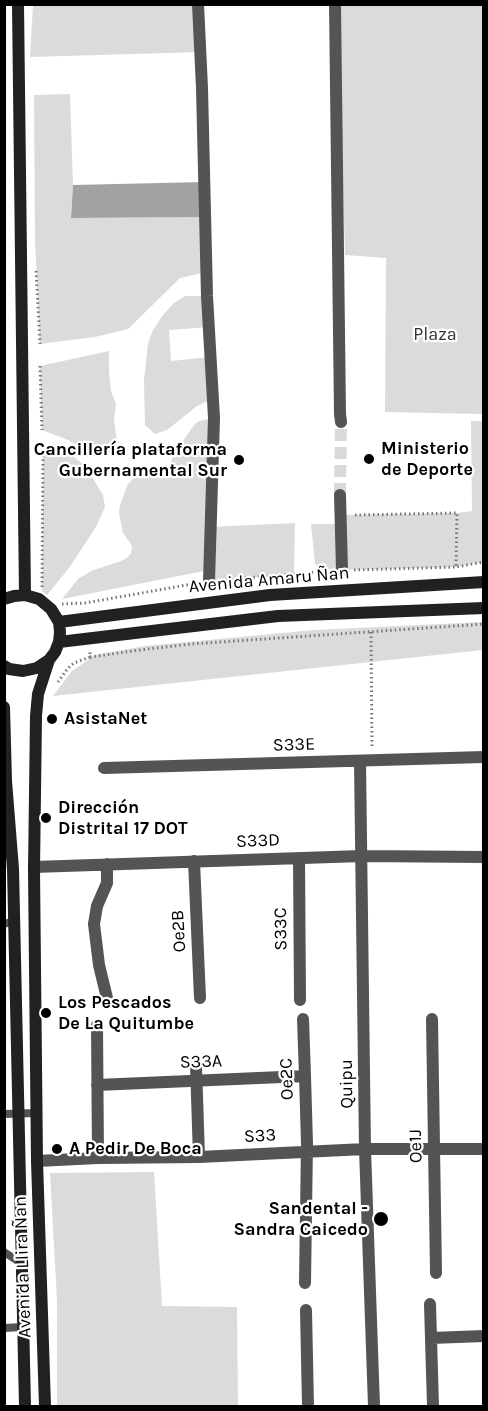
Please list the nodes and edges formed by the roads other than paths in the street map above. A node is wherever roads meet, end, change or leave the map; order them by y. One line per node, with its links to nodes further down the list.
1 (18, 4): 9 (street)
2 (198, 4): 7 (street)
3 (336, 4): 4 (street)
4 (341, 422)
5 (340, 495): 6 (street)
6 (342, 570)
7 (209, 581)
8 (483, 582): 12 (street, Avenida Amaru Ñan)
9 (25, 595): 10 (street); 12 (street)
10 (4, 599)
11 (483, 608): 13 (street, Avenida Amaru Ñan)
12 (59, 622): 13 (street)
13 (59, 642): 14 (street, Avenida Llira Ñan)
14 (49, 660): 15 (street); 27 (street, Avenida Llira Ñan)
15 (4, 666)
16 (4, 707): 20 (street, Avenida Llira Ñan)
17 (483, 757): 18 (street, S33E)
18 (366, 761): 19 (street, S33E); 22 (street, Quipu)
19 (105, 768)
20 (5, 782): 21 (street, Avenida Llira Ñan)
21 (7, 815): 28 (street, Avenida Llira Ñan)
22 (363, 856): 23 (street, S33D); 24 (street, S33D); 42 (street, Quipu)
23 (483, 857)
24 (299, 858): 25 (street, S33D); 31 (street, S33C)
25 (194, 861): 26 (street, S33D); 30 (street, Oe2B)
26 (107, 864): 27 (street, S33D); 29 (street)
27 (34, 867): 40 (street, Avenida Llira Ñan)
28 (9, 923): 39 (street, Avenida Llira Ñan)
29 (107, 998)
30 (200, 998)
31 (300, 1000)
32 (303, 1019): 36 (street, Oe2C)
33 (432, 1019): 44 (street, Oe1J)
34 (97, 1025): 38 (street)
35 (196, 1066): 37 (street)
36 (305, 1076): 37 (street, S33A); 45 (street, Oe2C)
37 (197, 1080): 38 (street, S33A); 46 (street)
38 (97, 1085): 47 (street)
39 (18, 1113): 40 (lane); 41 (lane); 50 (street, Avenida Llira Ñan)
40 (37, 1113): 48 (street, Avenida Llira Ñan)
41 (4, 1114)
42 (365, 1149): 44 (street, S33); 45 (street, S33); 62 (street, Quipu)
43 (483, 1149): 44 (street, S33)
44 (434, 1150): 51 (street, Oe1J)
45 (306, 1151): 46 (street, S33); 52 (street, Oe2C)
46 (199, 1157): 47 (street, S33)
47 (98, 1158): 48 (street, S33)
48 (37, 1161): 60 (street, Avenida Llira Ñan)
49 (4, 1252): 50 (lane)
50 (21, 1263): 55 (street, Avenida Llira Ñan)
51 (436, 1273)
52 (305, 1283)
53 (430, 1304): 58 (street)
54 (306, 1310): 61 (street)
55 (23, 1327): 56 (lane); 59 (street, Avenida Llira Ñan)
56 (4, 1328)
57 (483, 1336): 58 (street)
58 (431, 1338): 63 (street)
59 (25, 1407)
60 (45, 1407)
61 (308, 1407)
62 (374, 1407)
63 (433, 1407)

